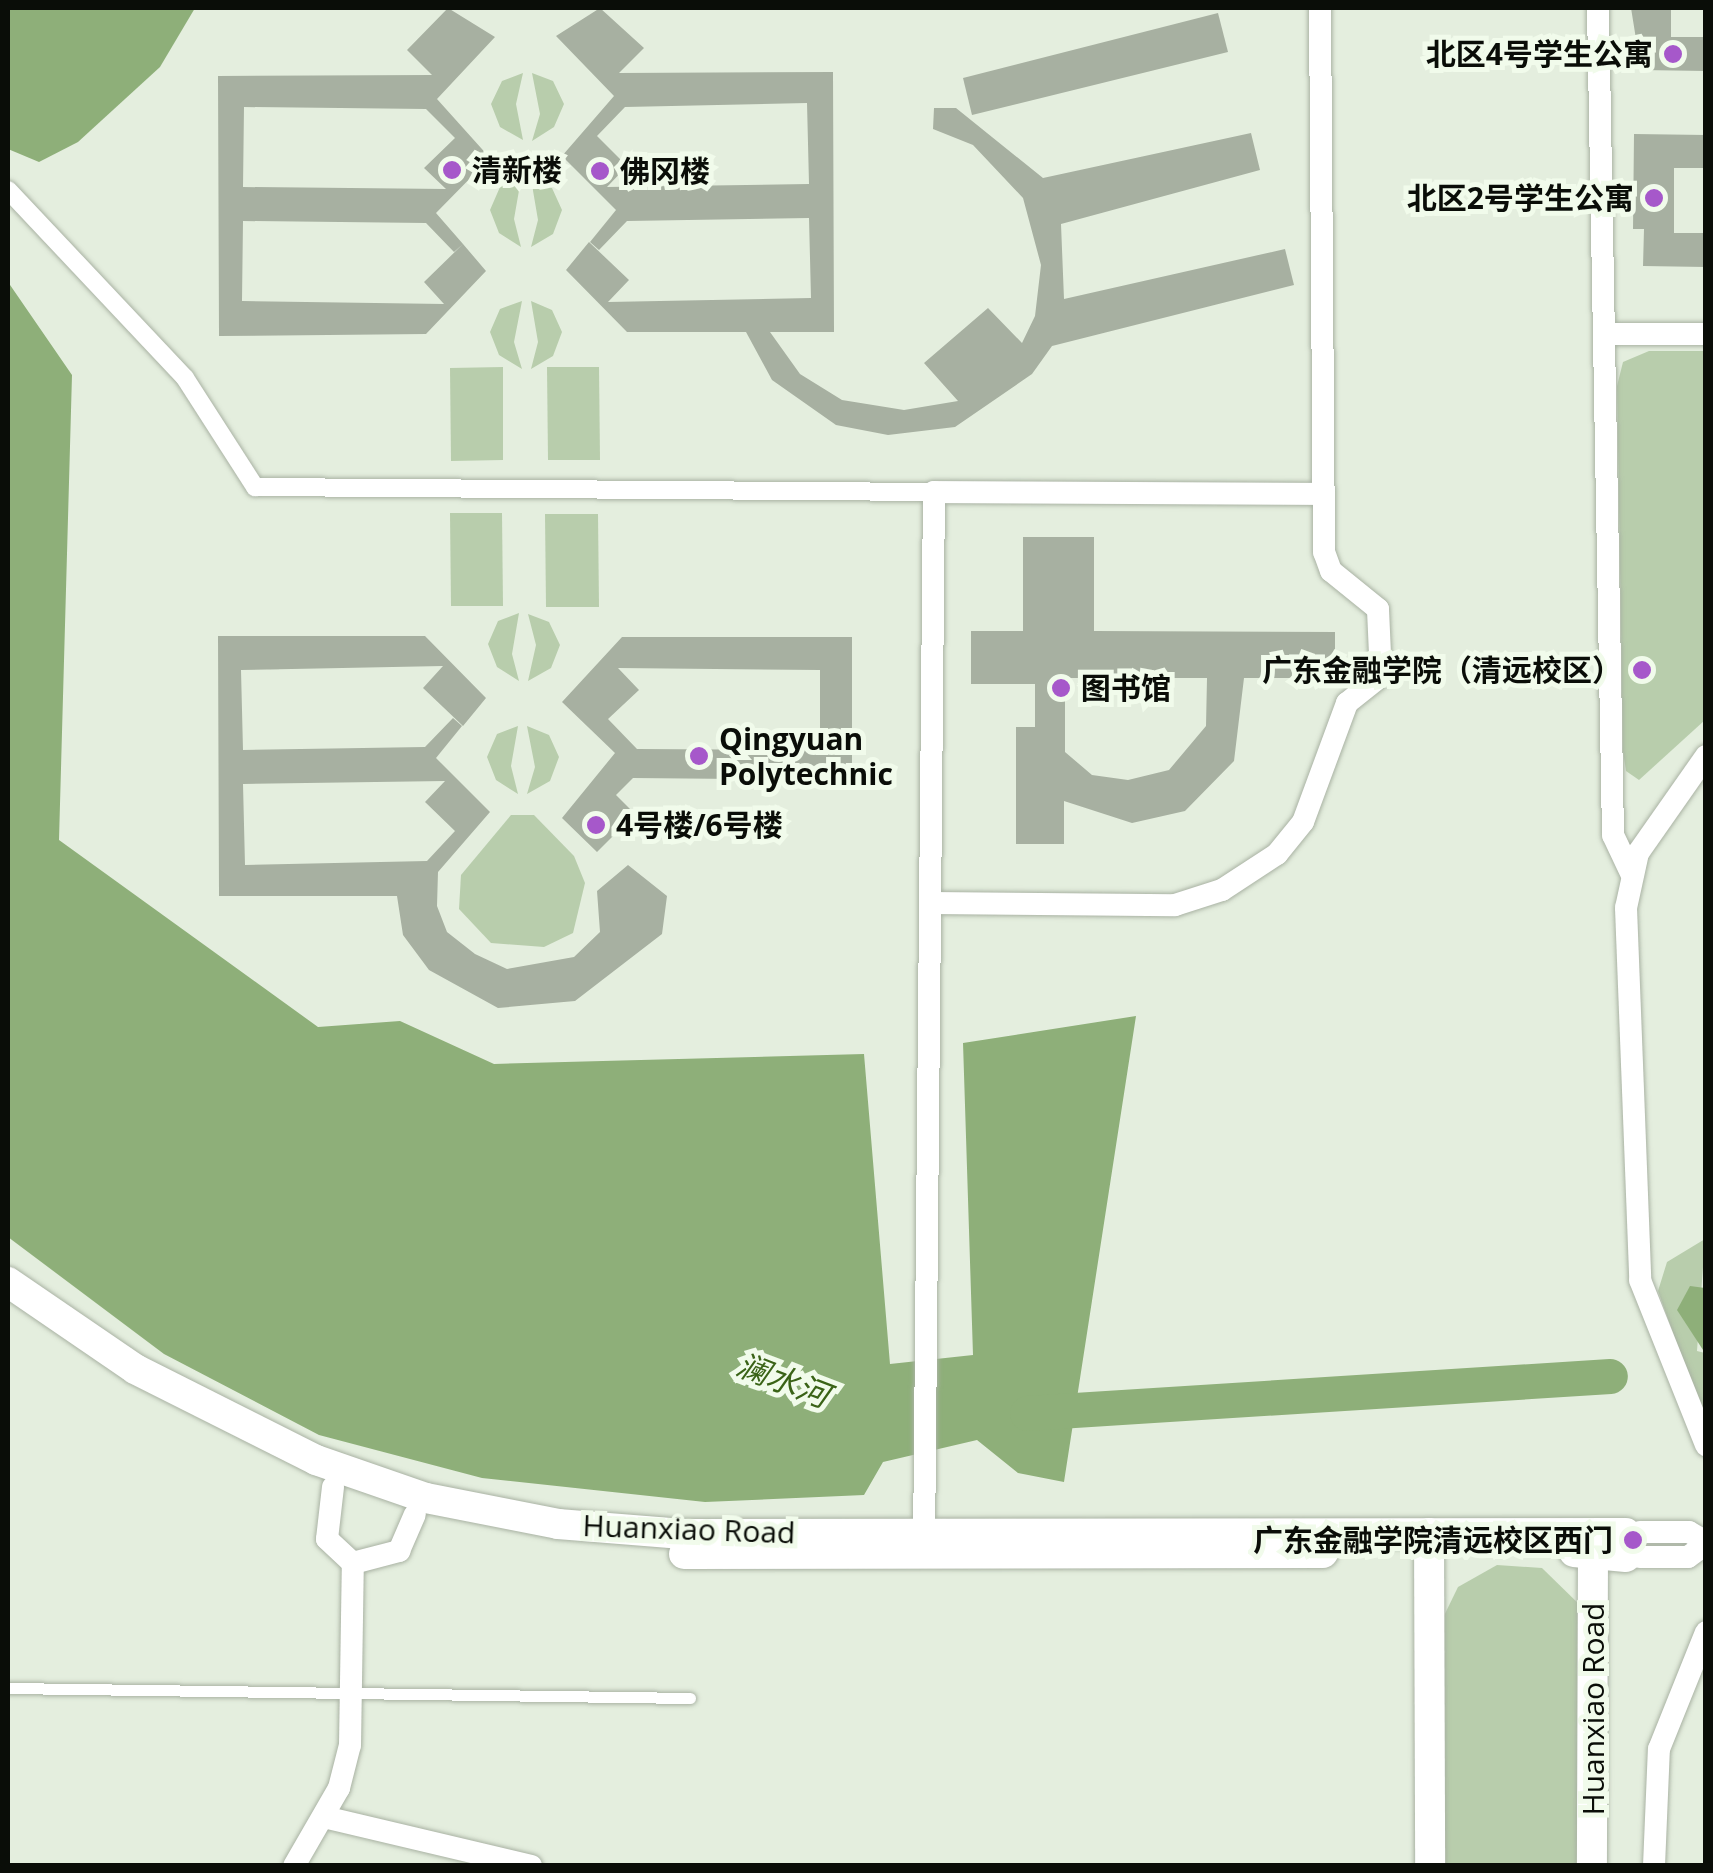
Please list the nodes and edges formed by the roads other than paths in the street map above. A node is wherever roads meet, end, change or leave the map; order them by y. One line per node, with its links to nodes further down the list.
1 (1320, 8): 7 (street)
2 (1598, 8): 4 (street)
3 (8, 190): 6 (street)
4 (1604, 334): 5 (street); 9 (street)
5 (1706, 334)
6 (934, 492): 7 (street); 10 (street)
7 (1324, 494): 10 (street)
8 (1706, 756): 9 (street)
9 (1630, 874): 13 (street)
10 (931, 903): 19 (street)
11 (8, 1282): 19 (street, Huanxiao Road)
12 (8, 1306): 14 (street, Huanxiao Road)
13 (1706, 1445)
14 (333, 1487): 15 (street, Huanxiao Road); 21 (street)
15 (415, 1514): 19 (street, Huanxiao Road); 21 (street)
16 (1428, 1542): 17 (street, Huanxiao Road); 19 (street, Huanxiao Road); 29 (street)
17 (1589, 1543): 20 (street, Huanxiao Road); 30 (street, Huanxiao Road)
18 (1706, 1543): 20 (street)
19 (924, 1544)
20 (1633, 1545)
21 (353, 1563): 25 (street)
22 (1706, 1632): 31 (street)
23 (8, 1688): 25 (lane)
24 (690, 1698): 25 (lane)
25 (349, 1699): 26 (street)
26 (324, 1817): 27 (street); 28 (street)
27 (294, 1866)
28 (531, 1866)
29 (1430, 1866)
30 (1592, 1866)
31 (1654, 1866)

